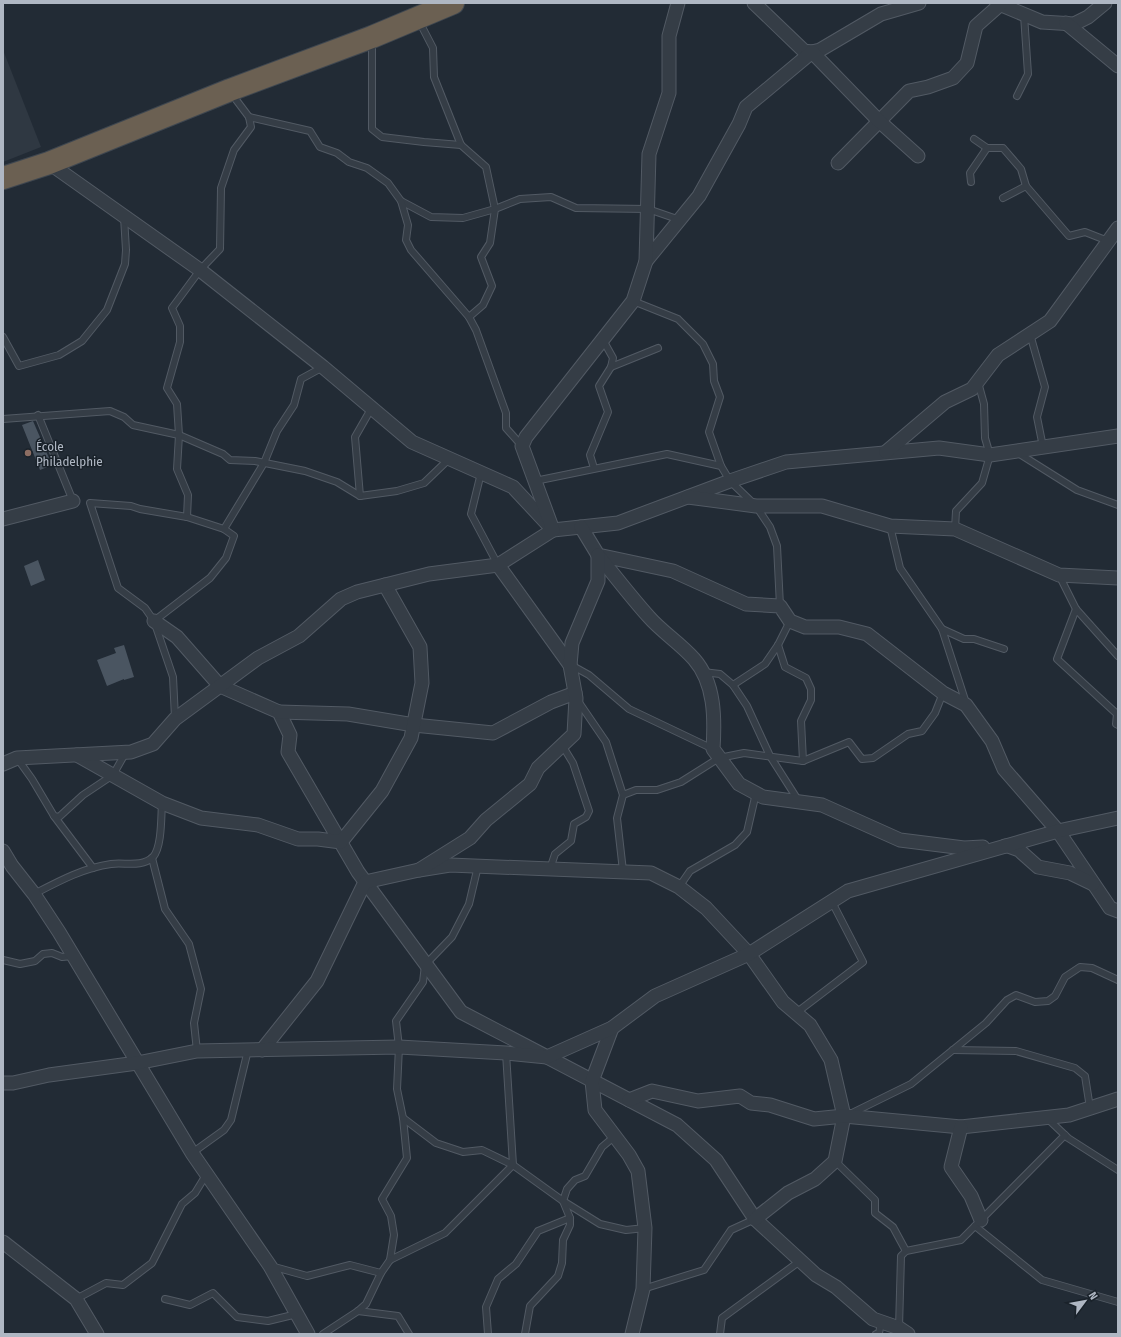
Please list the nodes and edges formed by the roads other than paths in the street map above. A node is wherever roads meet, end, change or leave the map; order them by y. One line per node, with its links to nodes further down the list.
1 (453, 3): 8 (highway)
2 (678, 3): 29 (street)
3 (754, 3): 11 (street)
4 (919, 3): 11 (street)
5 (1105, 3): 9 (street)
6 (1000, 4): 7 (street); 16 (street)
7 (1024, 15): 9 (street); 14 (lane)
8 (417, 18): 10 (highway); 18 (lane)
9 (1066, 23): 12 (street)
10 (372, 37): 13 (highway); 18 (lane)
11 (812, 52): 16 (street); 31 (street)
12 (1118, 66)
13 (230, 90): 15 (lane); 21 (highway)
14 (1016, 96)
15 (249, 117): 27 (lane); 35 (lane)
16 (879, 121): 20 (street); 22 (street)
17 (974, 139): 19 (lane)
18 (461, 145): 28 (lane)
19 (987, 148): 24 (lane); 25 (lane)
20 (918, 156)
21 (49, 163): 23 (highway); 30 (street)
22 (838, 163)
23 (3, 178)
24 (971, 182)
25 (1026, 186): 26 (lane); 33 (lane)
26 (1003, 198)
27 (401, 201): 28 (lane); 37 (lane)
28 (494, 209): 29 (lane); 37 (lane)
29 (648, 209): 31 (lane); 34 (street)
30 (124, 216): 35 (street); 39 (lane)
31 (680, 220): 34 (street)
32 (1118, 228): 33 (street)
33 (1108, 241): 38 (street)
34 (646, 261): 36 (street)
35 (200, 270): 42 (street); 48 (lane)
36 (633, 301): 40 (street); 57 (lane)
37 (469, 317): 50 (lane)
38 (1030, 334): 44 (street); 51 (lane)
39 (3, 337)
40 (603, 340): 43 (lane); 50 (street)
41 (658, 348): 43 (lane)
42 (323, 367): 45 (street); 56 (lane)
43 (611, 367): 58 (lane)
44 (978, 382): 53 (street); 54 (lane)
45 (372, 409): 55 (street); 62 (lane)
46 (38, 415): 47 (lane); 48 (lane); 64 (lane)
47 (3, 419)
48 (179, 435): 56 (lane); 67 (lane)
49 (1118, 436): 51 (street)
50 (522, 446): 60 (street)
51 (1043, 447): 52 (street)
52 (1015, 451): 54 (street); 65 (lane)
53 (886, 452): 54 (street); 61 (street)
54 (990, 455): 72 (lane)
55 (450, 459): 59 (street); 62 (lane)
56 (264, 463): 62 (lane); 71 (lane)
57 (721, 466): 58 (lane); 61 (lane)
58 (594, 468): 60 (lane)
59 (481, 473): 73 (street); 75 (lane)
60 (535, 481): 73 (street)
61 (730, 481): 63 (street); 66 (lane)
62 (360, 496)
63 (686, 497): 66 (street); 70 (street)
64 (73, 501): 68 (street)
65 (1118, 505)
66 (756, 506): 69 (street); 79 (lane)
67 (187, 517): 71 (lane); 81 (lane)
68 (3, 519)
69 (890, 526): 72 (street); 83 (lane)
70 (580, 527): 73 (street); 74 (street)
71 (224, 529): 81 (lane)
72 (955, 529): 76 (street)
73 (553, 530): 75 (street)
74 (598, 555): 79 (street); 87 (street); 88 (street)
75 (498, 565): 78 (street); 87 (street)
76 (1059, 575): 77 (street); 80 (lane)
77 (1118, 578)
78 (385, 585): 90 (street); 96 (street)
79 (780, 606): 82 (street)
80 (1076, 609): 86 (lane); 97 (lane)
81 (154, 621): 90 (street); 95 (lane)
82 (790, 621): 84 (lane); 91 (street)
83 (942, 629): 85 (lane); 93 (lane)
84 (778, 645): 89 (lane); 104 (lane)
85 (1004, 649)
86 (1118, 656)
87 (570, 664): 92 (street); 100 (lane)
88 (704, 672): 89 (lane); 100 (street)
89 (734, 685): 102 (lane)
90 (220, 686): 94 (street); 95 (street)
91 (943, 694): 93 (street); 104 (lane)
92 (576, 695): 96 (street); 98 (street); 108 (lane)
93 (966, 705): 113 (street)
94 (279, 712): 96 (street); 114 (street)
95 (175, 719): 99 (street)
96 (414, 725): 114 (street)
97 (1118, 725)
98 (562, 745): 120 (lane); 122 (street)
99 (126, 752): 101 (street); 106 (lane)
100 (716, 753): 102 (lane); 107 (street); 108 (lane)
101 (77, 755): 103 (street); 106 (street)
102 (770, 756): 104 (lane); 109 (lane)
103 (17, 758): 105 (street); 111 (lane)
104 (803, 761)
105 (3, 764)
106 (113, 775): 110 (street); 111 (lane)
107 (756, 793): 109 (street); 126 (lane)
108 (623, 795): 123 (lane)
109 (798, 801): 115 (street)
110 (162, 803): 114 (street); 117 (lane)
111 (54, 816): 119 (lane)
112 (1118, 818): 113 (street)
113 (1058, 831): 115 (street); 125 (street)
114 (341, 842): 124 (street)
115 (1008, 846): 125 (street); 128 (street)
116 (3, 851): 121 (street)
117 (152, 858): 119 (lane); 141 (lane)
118 (478, 866): 120 (street); 122 (street); 133 (lane)
119 (93, 868): 127 (lane)
120 (550, 869): 123 (street)
121 (8, 870): 127 (street)
122 (419, 870): 124 (street)
123 (623, 871): 126 (street)
124 (365, 882): 133 (street); 139 (street)
125 (1094, 884): 129 (street)
126 (679, 887): 130 (street)
127 (34, 894): 131 (street)
128 (832, 902): 130 (street); 135 (lane)
129 (1116, 912)
130 (749, 954): 135 (street); 136 (street)
131 (73, 956): 132 (lane); 144 (street)
132 (3, 960)
133 (425, 965): 137 (lane); 143 (street)
134 (1118, 980): 140 (lane)
135 (796, 1013): 150 (street)
136 (612, 1028): 143 (street); 145 (street)
137 (399, 1047): 139 (street); 142 (street); 151 (lane)
138 (248, 1050): 139 (street); 141 (street); 156 (lane)
139 (262, 1050)
140 (953, 1050): 149 (lane); 150 (lane)
141 (197, 1051): 144 (street)
142 (506, 1053): 143 (street); 158 (lane)
143 (547, 1057): 145 (street)
144 (137, 1063): 146 (street); 156 (street)
145 (592, 1081): 148 (street); 155 (street)
146 (3, 1083)
147 (1118, 1099): 149 (street)
148 (629, 1100): 150 (street); 163 (street)
149 (1090, 1108): 152 (street)
150 (844, 1116): 153 (street); 157 (street)
151 (404, 1118): 158 (lane); 168 (lane)
152 (1047, 1118): 153 (street); 154 (lane)
153 (961, 1127): 164 (street)
154 (1065, 1135): 159 (lane); 164 (lane)
155 (615, 1136): 161 (lane); 165 (street)
156 (192, 1153): 160 (street)
157 (835, 1161): 163 (street); 167 (lane)
158 (513, 1165): 161 (lane); 168 (lane)
159 (1118, 1170)
160 (207, 1174): 170 (street); 173 (lane)
161 (563, 1201): 162 (lane); 165 (lane)
162 (570, 1218): 184 (lane); 185 (lane)
163 (755, 1219): 169 (street); 172 (lane)
164 (978, 1223): 167 (lane); 175 (lane)
165 (645, 1228): 172 (street)
166 (3, 1242): 173 (street)
167 (906, 1251): 179 (lane)
168 (390, 1260): 171 (lane)
169 (800, 1261): 178 (street); 187 (lane)
170 (270, 1266): 171 (lane); 177 (street)
171 (381, 1273): 176 (lane)
172 (643, 1289): 186 (street)
173 (76, 1299): 180 (street)
174 (165, 1299): 177 (lane)
175 (1118, 1302)
176 (358, 1311): 182 (lane); 183 (lane)
177 (297, 1314): 181 (street)
178 (879, 1328): 179 (street)
179 (904, 1331)
180 (97, 1334)
181 (308, 1334)
182 (323, 1334)
183 (409, 1334)
184 (488, 1334)
185 (525, 1334)
186 (632, 1334)
187 (720, 1334)

